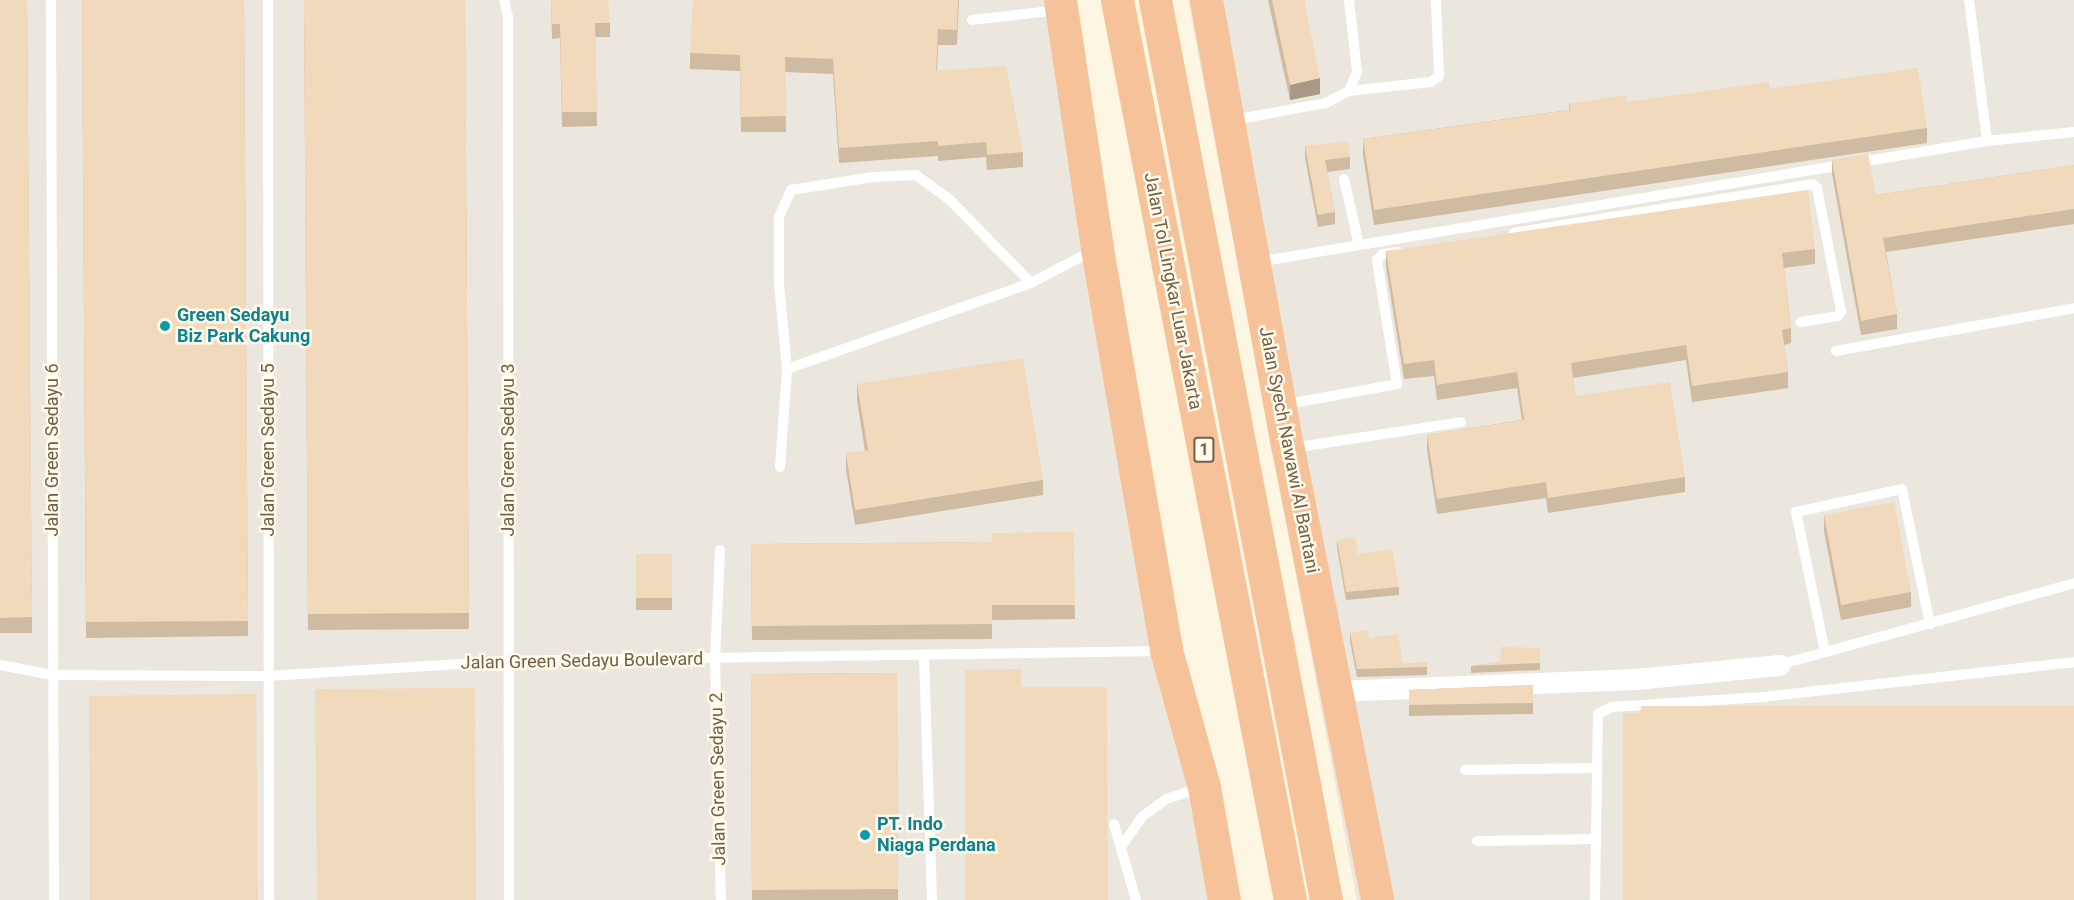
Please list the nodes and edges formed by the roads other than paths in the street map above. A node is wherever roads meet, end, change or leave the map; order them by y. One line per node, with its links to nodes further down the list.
1 (51, 0): 42 (lane, Jalan Green Sedayu 6)
2 (268, 0): 43 (lane, Jalan Green Sedayu 5)
3 (504, 0): 38 (lane, Jalan Green Sedayu 3)
4 (1117, 0): 59 (highway, Jalan Tol Lingkar Luar Jakarta / 1)
5 (1155, 0): 60 (highway, Jalan Tol Lingkar Luar Jakarta / 1)
6 (1206, 0): 13 (highway, Jalan Syech Nawawi Al Bantani)
7 (1349, 0): 12 (lane)
8 (1436, 0): 12 (lane)
9 (1969, 0): 15 (lane)
10 (1061, 5): 11 (lane); 20 (highway)
11 (972, 20)
12 (1349, 91): 13 (lane)
13 (1229, 121): 21 (highway, Jalan Syech Nawawi Al Bantani)
14 (2074, 132): 15 (lane)
15 (1988, 141): 18 (lane)
16 (1344, 179): 18 (lane)
17 (1499, 235): 24 (lane)
18 (1359, 244): 21 (lane)
19 (1441, 245): 27 (lane)
20 (1097, 249): 22 (lane); 34 (highway)
21 (1254, 262): 27 (highway, Jalan Syech Nawawi Al Bantani)
22 (1031, 284): 26 (lane); 26 (lane)
23 (2074, 308): 25 (lane)
24 (1800, 322)
25 (1836, 351)
26 (788, 369): 30 (lane)
27 (1280, 406): 29 (highway, Jalan Syech Nawawi Al Bantani)
28 (1461, 422): 29 (lane)
29 (1288, 449): 44 (highway, Jalan Syech Nawawi Al Bantani)
30 (780, 467)
31 (720, 550): 37 (lane, Jalan Green Sedayu 2)
32 (2074, 583): 33 (lane)
33 (1930, 624): 35 (lane); 35 (lane)
34 (1166, 651): 36 (lane, Jalan Green Sedayu Boulevard); 47 (highway)
35 (1825, 652): 41 (lane)
36 (924, 657): 37 (lane, Jalan Green Sedayu Boulevard); 56 (lane)
37 (715, 659): 38 (lane, Jalan Green Sedayu Boulevard); 55 (lane, Jalan Green Sedayu 2)
38 (508, 661): 43 (lane, Jalan Green Sedayu Boulevard); 54 (lane, Jalan Green Sedayu 3)
39 (2074, 662): 45 (lane)
40 (0, 665): 42 (lane, Jalan Green Sedayu Boulevard)
41 (1779, 665): 44 (street)
42 (52, 675): 43 (lane, Jalan Green Sedayu Boulevard); 52 (lane, Jalan Green Sedayu 6)
43 (268, 676): 53 (lane, Jalan Green Sedayu 5)
44 (1336, 691): 61 (highway, Jalan Syech Nawawi Al Bantani)
45 (1597, 768): 46 (lane); 49 (lane)
46 (1466, 770)
47 (1203, 787): 51 (lane); 58 (highway)
48 (1114, 824): 51 (lane)
49 (1596, 839): 50 (lane); 62 (lane)
50 (1477, 841)
51 (1121, 847): 57 (lane)
52 (54, 900)
53 (269, 900)
54 (509, 900)
55 (721, 900)
56 (932, 900)
57 (1136, 900)
58 (1224, 900)
59 (1290, 900)
60 (1326, 900)
61 (1377, 900)
62 (1595, 900)

